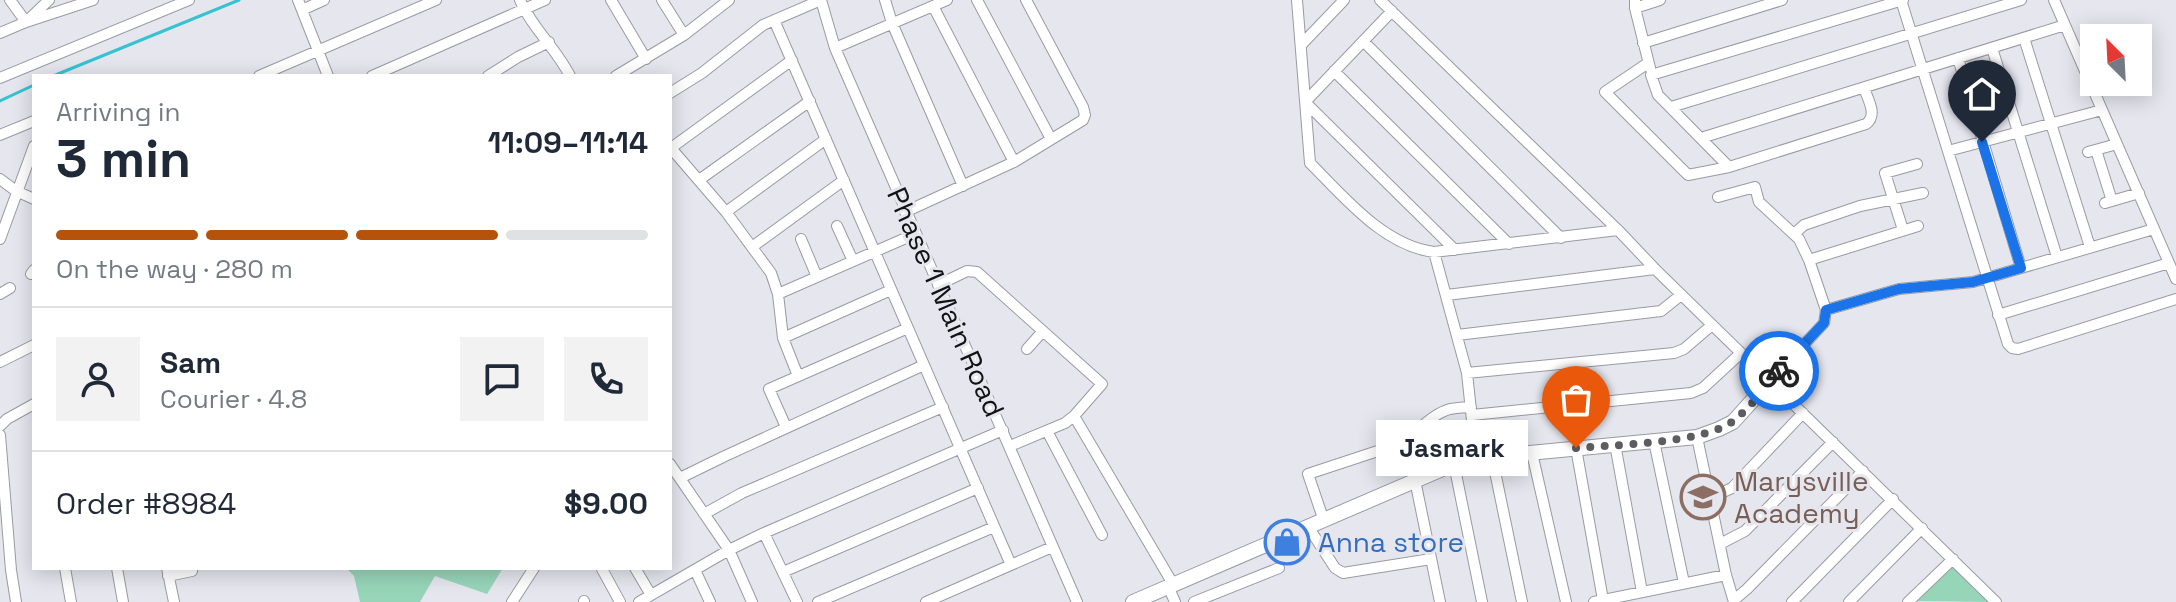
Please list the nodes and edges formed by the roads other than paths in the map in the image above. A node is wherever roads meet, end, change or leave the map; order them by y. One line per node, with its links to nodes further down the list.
1 (10, 0): 31 (street)
2 (49, 0): 31 (street)
3 (93, 0): 31 (street)
4 (189, 0): 58 (street)
5 (324, 0): 26 (street)
6 (436, 0): 44 (street)
7 (545, 0): 24 (street)
8 (611, 0): 46 (street)
9 (662, 0): 36 (street)
10 (729, 0): 27 (street)
11 (821, 0): 30 (street); 42 (street, Phase 1 Main Road)
12 (885, 0): 32 (street)
13 (947, 0): 28 (street)
14 (977, 0): 71 (street)
15 (1026, 0): 71 (street)
16 (1297, 0): 41 (street)
17 (1344, 0): 41 (street)
18 (1380, 0): 29 (street)
19 (1660, 0): 25 (street)
20 (1782, 0): 40 (street)
21 (1902, 0): 35 (street); 57 (street)
22 (2021, 0): 35 (street)
23 (2054, 0): 33 (street)
24 (522, 4): 39 (street); 53 (street)
25 (1635, 4): 40 (street)
26 (300, 5): 44 (street)
27 (716, 5): 36 (street)
28 (933, 6): 32 (street); 78 (street)
29 (1392, 11): 38 (street); 96 (street)
30 (774, 20): 47 (street); 60 (street)
31 (26, 22): 34 (street)
32 (892, 23): 42 (street); 84 (street)
33 (2065, 25): 37 (street); 64 (street)
34 (0, 33)
35 (1911, 34): 49 (street); 63 (street)
36 (684, 35): 46 (street)
37 (2024, 38): 43 (street); 66 (street)
38 (1363, 41): 50 (street); 100 (street)
39 (549, 42): 54 (street); 55 (street)
40 (1643, 43): 48 (street)
41 (1302, 44): 62 (street)
42 (835, 48): 92 (street, Phase 1 Main Road)
43 (1992, 48): 45 (street); 67 (street)
44 (318, 51): 51 (street); 52 (street)
45 (1958, 58): 49 (street); 72 (street)
46 (646, 59): 56 (street)
47 (792, 60): 61 (street); 74 (street)
48 (1648, 63): 57 (street); 80 (street)
49 (1922, 69): 59 (street); 77 (street)
50 (1334, 71): 62 (street); 103 (street)
51 (264, 74)
52 (327, 74)
53 (376, 74)
54 (491, 74)
55 (569, 74)
56 (620, 74)
57 (1651, 75): 63 (street)
58 (0, 78)
59 (1864, 88): 69 (street); 80 (street)
60 (672, 92)
61 (810, 101): 70 (street); 82 (street)
62 (1305, 102): 106 (street); 108 (street)
63 (1671, 107): 69 (street)
64 (2102, 110): 66 (street); 73 (street)
65 (32, 122): 68 (street)
66 (2052, 124): 67 (street); 105 (street)
67 (2017, 133): 72 (street); 109 (street)
68 (0, 135)
69 (1701, 138): 80 (street)
70 (826, 139): 83 (street); 91 (street)
71 (1051, 139): 78 (street)
72 (1982, 142): 77 (street); 113 (street)
73 (2117, 144): 87 (street); 87 (street)
74 (672, 146)
75 (672, 149): 82 (street)
76 (32, 151): 85 (street)
77 (1948, 151): 116 (street)
78 (1014, 162): 84 (street)
79 (1917, 164): 90 (street)
80 (1729, 167)
81 (0, 179): 85 (street)
82 (699, 180): 91 (street)
83 (844, 180): 104 (street); 107 (street)
84 (963, 186): 92 (street)
85 (16, 191): 89 (street); 101 (street)
86 (1923, 193): 90 (street)
87 (2139, 193): 95 (street)
88 (1718, 197): 99 (street)
89 (32, 198)
90 (1892, 198): 97 (street); 99 (street)
91 (726, 212): 104 (street)
92 (905, 212): 98 (street, Phase 1 Main Road)
93 (837, 226): 111 (street)
94 (1918, 226): 97 (street)
95 (2154, 229): 105 (street); 112 (street)
96 (1618, 230): 100 (street); 114 (street)
97 (1903, 230): 110 (street)
98 (915, 234): 107 (street); 118 (street, Phase 1 Main Road)
99 (1794, 234): 110 (street)
100 (1561, 238): 103 (street)
101 (0, 239)
102 (801, 239): 115 (street)
103 (1509, 244): 106 (street)
104 (752, 247): 120 (street)
105 (2090, 247): 109 (street)
106 (1455, 250): 108 (street)
107 (875, 251): 111 (street); 119 (street)
108 (1434, 252): 121 (street)
109 (2057, 257): 113 (street)
110 (1809, 260): 124 (street)
111 (853, 261): 115 (street)
112 (2169, 263): 117 (street); 125 (street)
113 (2021, 268): 116 (street)
114 (1655, 269): 121 (street); 122 (street)
115 (817, 277): 120 (street)
116 (1987, 278): 124 (street); 125 (street)
117 (2176, 279)
118 (938, 285): 128 (street); 146 (street, Phase 1 Main Road)
119 (891, 290): 127 (street); 130 (street)
120 (778, 294): 130 (street)
121 (1447, 295): 129 (street)
122 (1681, 295): 126 (street); 129 (street)
123 (2176, 299): 125 (street)
124 (1826, 310): 138 (street)
125 (1998, 315)
126 (1712, 325): 133 (street); 136 (street)
127 (908, 328): 135 (street); 137 (street)
128 (1043, 331): 132 (street); 143 (street)
129 (1457, 335): 136 (street)
130 (783, 338): 137 (street)
131 (32, 346): 134 (street)
132 (1027, 349)
133 (1741, 353): 138 (street); 141 (street)
134 (0, 362)
135 (924, 365): 140 (street); 145 (street)
136 (1467, 373): 141 (street)
137 (798, 376): 145 (street)
138 (1770, 381): 142 (street); 149 (street)
139 (32, 405): 144 (street)
140 (943, 407): 154 (street); 168 (street)
141 (1471, 411): 158 (street); 169 (street)
142 (1803, 413): 151 (street); 165 (street)
143 (1074, 416): 147 (street); 193 (street)
144 (0, 426)
145 (786, 427): 162 (street)
146 (1003, 430): 153 (street, Phase 1 Main Road); 154 (street)
147 (1047, 431): 153 (street); 174 (street)
148 (0, 435): 167 (street)
149 (1697, 437): 150 (street); 165 (street)
150 (1654, 441): 152 (street); 192 (street)
151 (1833, 442): 161 (street); 175 (street)
152 (1615, 444): 155 (street); 194 (street)
153 (1010, 446): 176 (street, Phase 1 Main Road)
154 (961, 448): 164 (street); 173 (street)
155 (1576, 448): 156 (street); 197 (street)
156 (1532, 453): 157 (street); 217 (street)
157 (1492, 457): 158 (street); 216 (street)
158 (1476, 458): 159 (street)
159 (1454, 464): 163 (street); 215 (street)
160 (672, 467): 162 (street)
161 (1863, 471): 166 (street); 198 (street)
162 (680, 478): 168 (street)
163 (1415, 480): 169 (street); 178 (street)
164 (978, 488): 170 (street); 190 (street)
165 (1710, 498): 175 (street)
166 (1893, 499): 172 (street); 218 (street)
167 (2, 504): 199 (street)
168 (704, 514): 177 (street)
169 (1324, 521): 171 (street)
170 (994, 527): 180 (street); 209 (street)
171 (1309, 528): 178 (street); 193 (street)
172 (1922, 528): 179 (street); 219 (street)
173 (764, 533): 177 (street); 190 (street)
174 (1102, 535)
175 (1720, 544): 191 (street)
176 (1052, 547): 180 (street); 210 (street, Phase 1 Main Road)
177 (729, 550): 187 (street); 207 (street)
178 (1431, 559): 214 (street)
179 (1953, 559): 220 (street); 221 (street)
180 (1011, 565): 196 (street)
181 (1279, 568): 213 (street)
182 (65, 570): 200 (street)
183 (117, 570): 201 (street)
184 (533, 570): 203 (street)
185 (603, 570): 204 (street)
186 (636, 570): 195 (street)
187 (695, 570): 195 (street); 206 (street)
188 (192, 571): 189 (street)
189 (168, 572): 202 (street)
190 (783, 572): 208 (street)
191 (1726, 575): 192 (street); 198 (street)
192 (1684, 583): 194 (street)
193 (1170, 585): 211 (street); 212 (street)
194 (1642, 592): 197 (street)
195 (651, 595): 205 (street)
196 (932, 601)
197 (1598, 601)
198 (1734, 601)
199 (16, 602)
200 (71, 602)
201 (123, 602)
202 (174, 602)
203 (512, 602)
204 (620, 602)
205 (639, 602)
206 (710, 602)
207 (752, 602)
208 (797, 602)
209 (818, 602)
210 (1077, 602)
211 (1133, 602)
212 (1175, 602)
213 (1194, 602)
214 (1440, 602)
215 (1482, 602)
216 (1522, 602)
217 (1566, 602)
218 (1792, 602)
219 (1849, 602)
220 (1908, 602)
221 (1996, 602)

